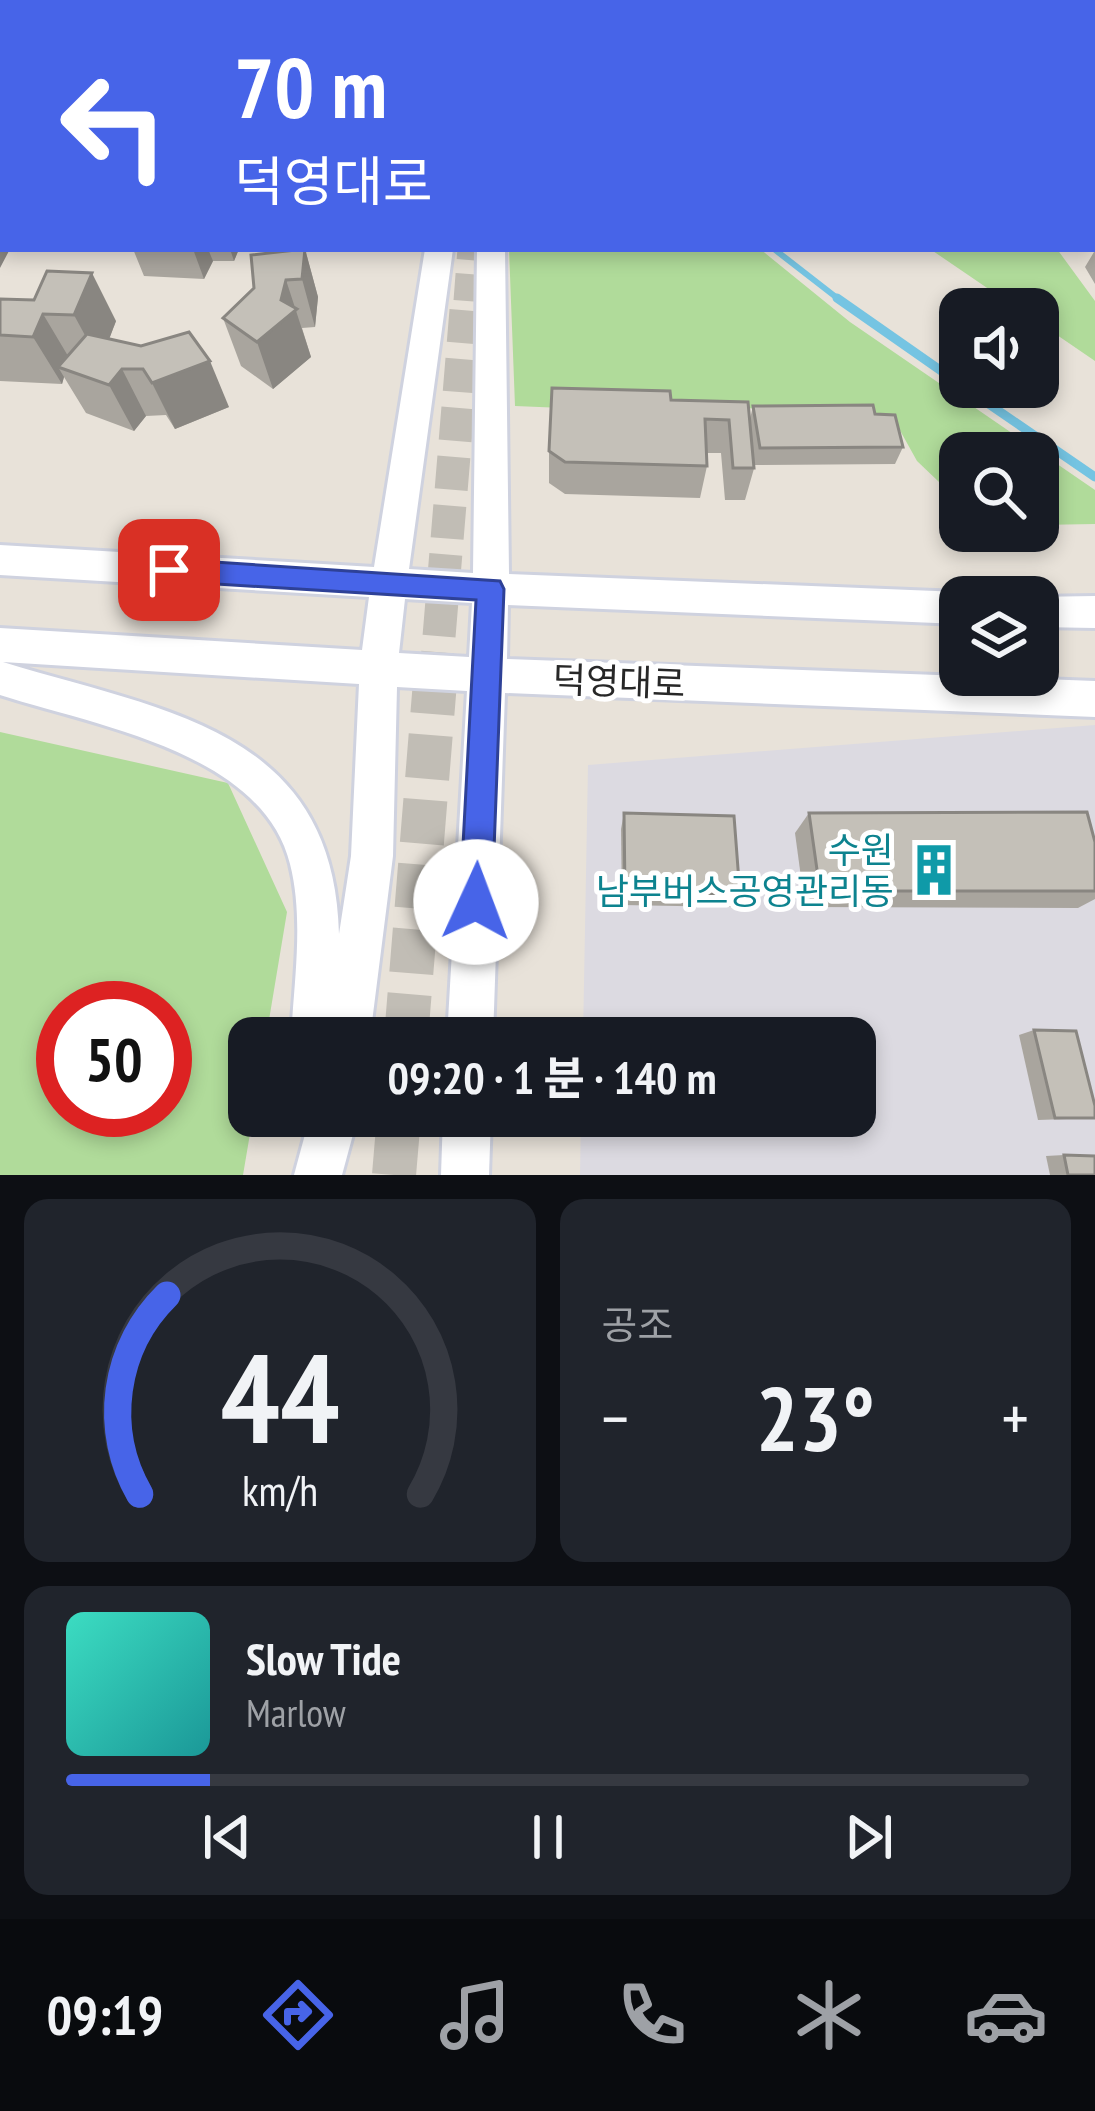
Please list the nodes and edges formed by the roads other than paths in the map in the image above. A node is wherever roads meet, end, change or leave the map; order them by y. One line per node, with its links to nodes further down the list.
1 (439, 252): 4 (main road)
2 (491, 252): 5 (main road)
3 (0, 560): 4 (main road)
4 (388, 582): 5 (main road); 10 (main road)
5 (490, 589): 6 (main road); 11 (main road)
6 (939, 607)
7 (1059, 612): 8 (main road)
8 (1095, 613)
9 (0, 645): 10 (main road, 덕영대로)
10 (379, 666): 11 (main road, 덕영대로); 15 (main road)
11 (485, 675): 13 (main road, 덕영대로); 16 (main road)
12 (0, 678): 14 (main road)
13 (1095, 700)
14 (314, 1017)
15 (350, 1017)
16 (471, 1017)
17 (309, 1137): 20 (main road)
18 (329, 1137): 21 (main road)
19 (466, 1137): 22 (main road)
20 (307, 1175)
21 (319, 1175)
22 (465, 1175)

